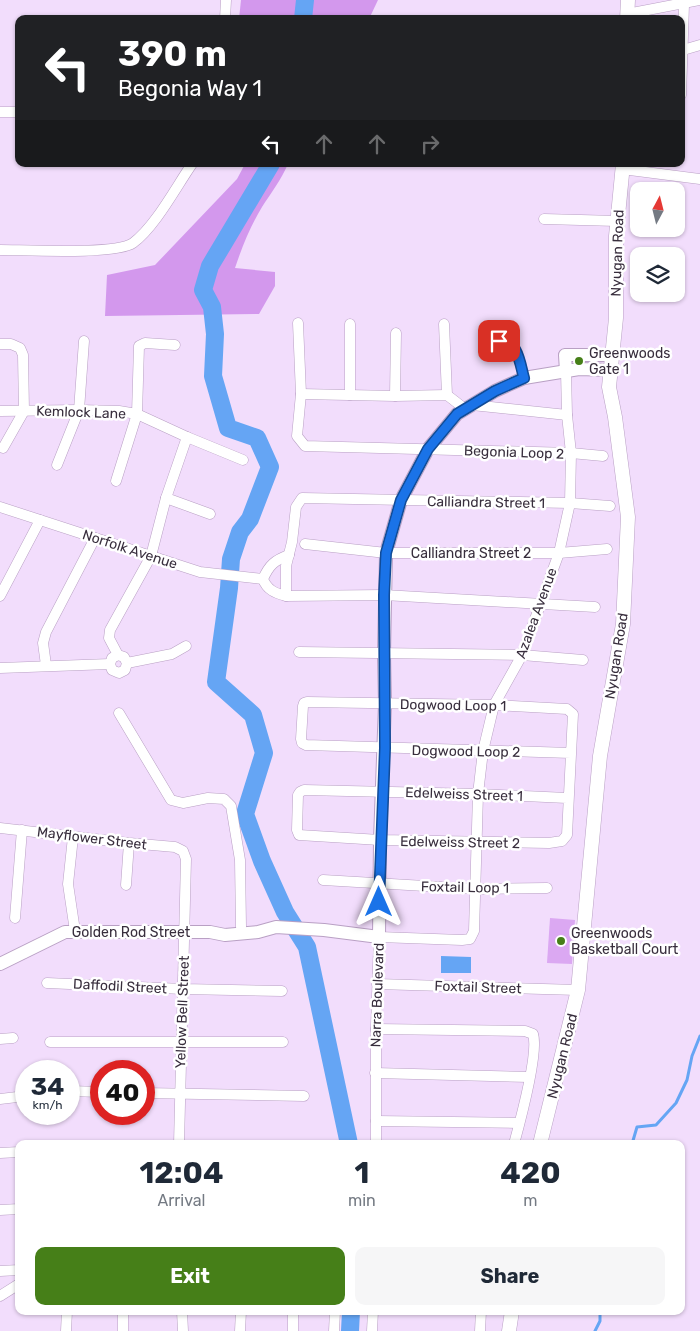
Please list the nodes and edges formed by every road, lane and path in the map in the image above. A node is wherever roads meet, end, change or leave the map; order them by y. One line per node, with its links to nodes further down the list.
1 (226, 0): 5 (street)
2 (628, 0): 6 (main road)
3 (699, 0): 4 (street)
4 (684, 4): 7 (street); 8 (street)
5 (225, 15)
6 (627, 15)
7 (632, 15)
8 (684, 15)
9 (700, 45): 10 (street)
10 (685, 49)
11 (0, 112): 12 (street)
12 (15, 112)
13 (190, 167): 19 (street)
14 (622, 167): 18 (main road, Nyugan Road)
15 (628, 167): 16 (street)
16 (700, 179)
17 (544, 219): 18 (street)
18 (617, 221): 28 (main road, Nyugan Road)
19 (0, 250)
20 (298, 323): 32 (street)
21 (350, 324): 33 (street)
22 (444, 324): 34 (street)
23 (396, 333): 35 (street)
24 (84, 341): 37 (street)
25 (0, 344): 39 (street)
26 (175, 345): 40 (street)
27 (489, 345): 31 (street)
28 (612, 355): 29 (main road, Nyugan Road); 30 (street)
29 (610, 370): 30 (street, Narra Boulevard); 115 (main road, Nyugan Road)
30 (566, 371): 31 (street, Narra Boulevard); 41 (street, Azalea Avenue)
31 (524, 378): 36 (street, Narra Boulevard)
32 (301, 394): 33 (street); 44 (street, Begonia Loop 2)
33 (350, 395): 35 (street)
34 (447, 395): 35 (street); 36 (street)
35 (395, 396)
36 (468, 407): 41 (street); 44 (street, Narra Boulevard)
37 (80, 410): 39 (street, Kemlock Lane); 40 (street, Kemlock Lane); 48 (street)
38 (0, 411): 39 (street, Kemlock Lane)
39 (24, 411): 43 (street)
40 (137, 414): 42 (street, Kemlock Lane); 49 (street)
41 (567, 415): 45 (street, Azalea Avenue)
42 (187, 437): 47 (street, Kemlock Lane); 50 (street)
43 (3, 448)
44 (428, 449): 45 (street, Begonia Loop 2); 51 (street, Narra Boulevard)
45 (571, 453): 46 (street, Begonia Loop 2); 52 (street, Azalea Avenue)
46 (604, 456)
47 (243, 460)
48 (57, 465)
49 (116, 481)
50 (166, 498): 55 (street); 63 (street)
51 (401, 500): 52 (street, Calliandra Street 1); 61 (street, Narra Boulevard); 62 (street, Calliandra Street 1)
52 (570, 503): 53 (street, Calliandra Street 1); 60 (street, Azalea Avenue)
53 (610, 506)
54 (0, 507): 56 (street, Norfolk Avenue)
55 (210, 514)
56 (40, 520): 57 (street, Norfolk Avenue); 66 (street)
57 (94, 538): 63 (street, Norfolk Avenue); 78 (street)
58 (305, 544): 61 (street, Calliandra Street 2)
59 (607, 548): 60 (street, Calliandra Street 2)
60 (559, 552): 61 (street, Calliandra Street 2); 68 (street, Azalea Avenue)
61 (386, 553): 65 (street, Narra Boulevard)
62 (289, 555): 64 (street); 67 (street)
63 (151, 556): 64 (street, Norfolk Avenue); 73 (street)
64 (261, 579): 67 (street)
65 (384, 595): 67 (street); 68 (street); 72 (street, Narra Boulevard)
66 (0, 596)
67 (286, 596)
68 (539, 605): 69 (street); 74 (street, Azalea Avenue)
69 (595, 607)
70 (186, 646): 76 (street)
71 (299, 652): 72 (street)
72 (384, 654): 74 (street); 80 (street, Narra Boulevard)
73 (118, 655): 76 (street); 77 (street)
74 (522, 655): 75 (street); 81 (street, Azalea Avenue)
75 (583, 660)
76 (127, 663): 77 (street)
77 (110, 664): 78 (street)
78 (46, 665): 79 (street)
79 (0, 668)
80 (386, 704): 81 (street, Dogwood Loop 1); 83 (street, Dogwood Loop 1); 84 (street, Narra Boulevard)
81 (494, 705): 85 (street, Azalea Avenue); 86 (street, Dogwood Loop 1)
82 (119, 713): 104 (street)
83 (302, 743): 84 (street, Dogwood Loop 2)
84 (385, 748): 85 (street, Dogwood Loop 2); 87 (street, Narra Boulevard)
85 (483, 751): 86 (street, Dogwood Loop 2); 88 (street, Azalea Avenue)
86 (571, 753): 89 (street)
87 (383, 792): 88 (street, Edelweiss Street 1); 92 (street, Edelweiss Street 1); 94 (street, Narra Boulevard)
88 (478, 794): 89 (street, Edelweiss Street 1); 95 (street, Azalea Avenue)
89 (567, 798): 95 (street, Edelweiss Street 2)
90 (0, 828): 91 (street, Mayflower Street)
91 (22, 830): 93 (street, Mayflower Street); 103 (street)
92 (299, 835): 94 (street, Edelweiss Street 2)
93 (73, 837): 96 (street, Mayflower Street); 106 (street)
94 (380, 840): 95 (street, Edelweiss Street 2); 99 (street, Narra Boulevard)
95 (476, 842): 102 (street, Azalea Avenue)
96 (129, 844): 97 (street, Mayflower Street); 100 (street)
97 (183, 851): 107 (street, Yellow Bell Street)
98 (323, 880): 99 (street, Foxtail Loop 1)
99 (379, 884): 102 (street, Foxtail Loop 1); 109 (street, Narra Boulevard)
100 (126, 885)
101 (546, 888): 102 (street, Foxtail Loop 1)
102 (476, 889): 110 (street, Azalea Avenue)
103 (15, 918)
104 (242, 927): 105 (street, Golden Rod Street); 108 (street, Golden Rod Street)
105 (273, 928): 108 (street, Golden Rod Street); 109 (street, Golden Rod Street)
106 (75, 931): 107 (street, Golden Rod Street); 111 (street, Golden Rod Street)
107 (184, 932): 108 (street, Golden Rod Street); 114 (street, Yellow Bell Street)
108 (210, 932)
109 (379, 937): 110 (street, Golden Rod Street); 113 (street, Narra Boulevard)
110 (470, 939)
111 (0, 964)
112 (47, 982): 114 (street, Daffodil Street)
113 (377, 984): 115 (street, Foxtail Street); 117 (street, Narra Boulevard)
114 (183, 989): 116 (street, Daffodil Street); 121 (street, Yellow Bell Street)
115 (578, 990): 135 (main road, Nyugan Road)
116 (282, 991)
117 (376, 1029): 123 (street, Narra Boulevard); 124 (street)
118 (13, 1038): 119 (street)
119 (0, 1039)
120 (50, 1042): 121 (street)
121 (181, 1042): 122 (street); 126 (street, Yellow Bell Street)
122 (284, 1042)
123 (375, 1073): 124 (street); 130 (street, Narra Boulevard)
124 (529, 1077): 131 (street)
125 (155, 1093): 126 (street)
126 (179, 1094): 127 (street); 132 (street, Yellow Bell Street)
127 (304, 1096)
128 (15, 1097): 129 (street)
129 (0, 1099)
130 (376, 1121): 131 (street); 133 (street, Narra Boulevard)
131 (519, 1123): 134 (street)
132 (179, 1140)
133 (376, 1140)
134 (515, 1140)
135 (541, 1140)
136 (15, 1152): 137 (street)
137 (0, 1153)
138 (15, 1209): 139 (street)
139 (0, 1210)
140 (0, 1270): 141 (street)
141 (15, 1270)
142 (15, 1287): 143 (street)
143 (0, 1296)
144 (67, 1315): 153 (street)
145 (123, 1315): 154 (street)
146 (182, 1315): 155 (street)
147 (241, 1315): 156 (street)
148 (293, 1315): 157 (street)
149 (336, 1315): 158 (street)
150 (373, 1315): 159 (street)
151 (481, 1315): 160 (street)
152 (511, 1315): 161 (main road)
153 (66, 1331)
154 (122, 1331)
155 (183, 1331)
156 (240, 1331)
157 (293, 1331)
158 (334, 1331)
159 (372, 1331)
160 (480, 1331)
161 (509, 1331)

